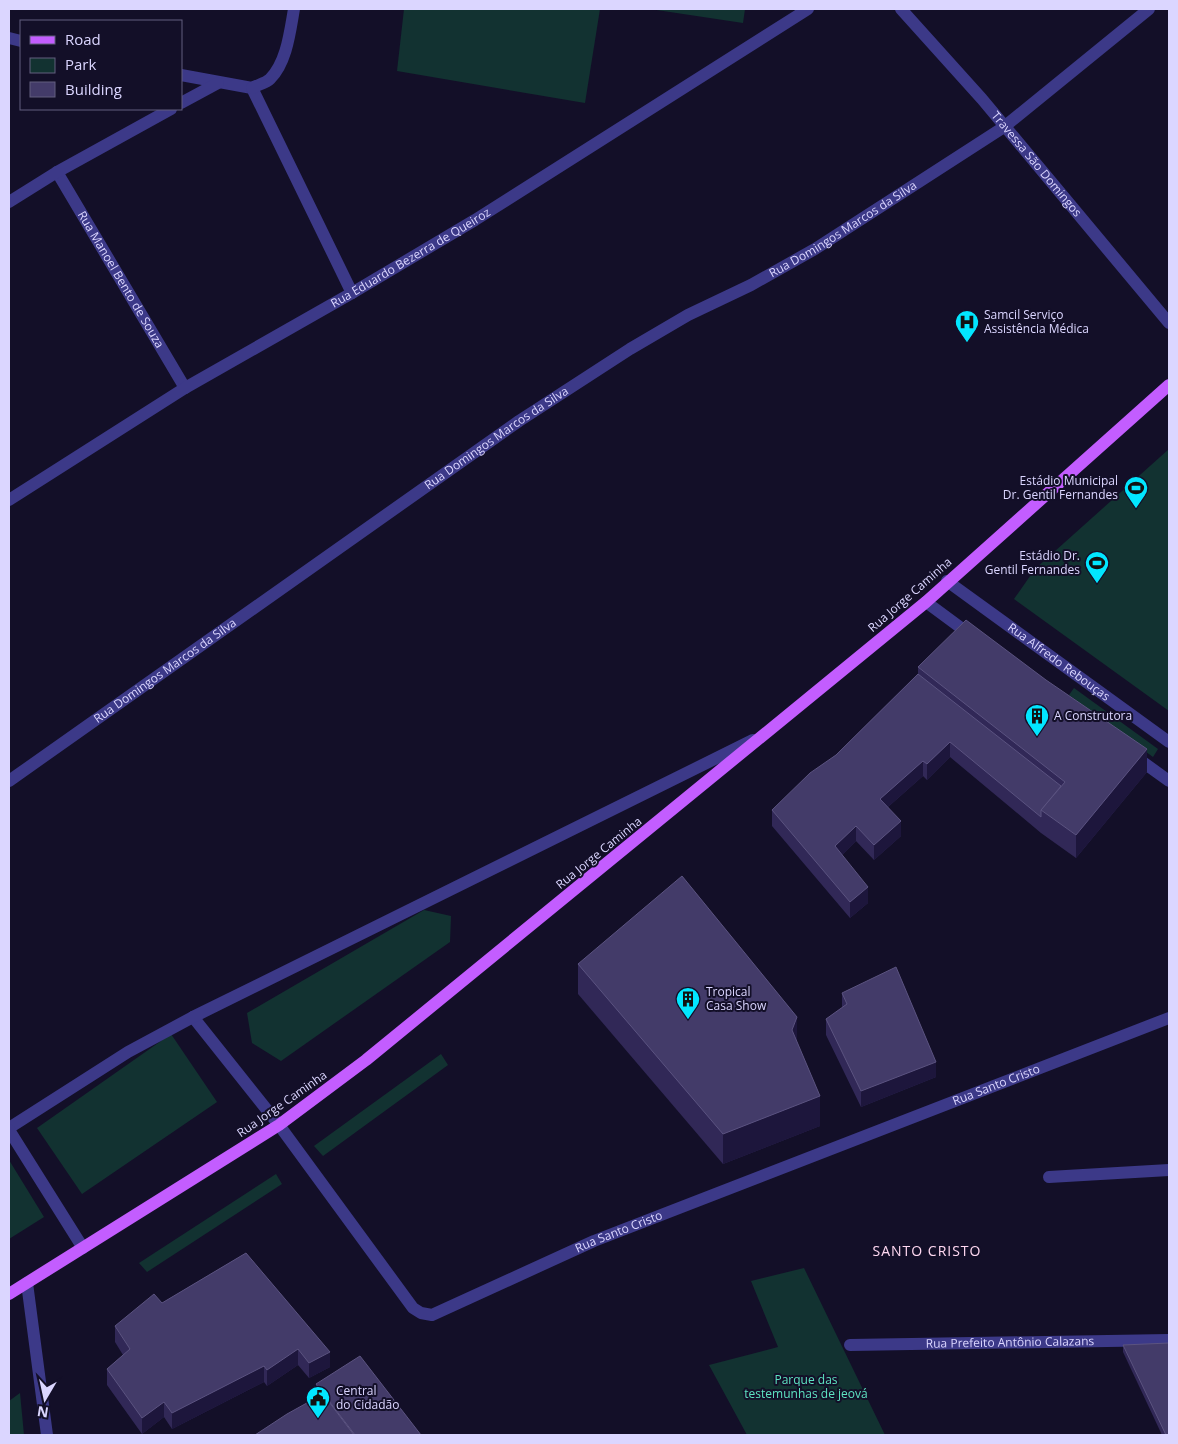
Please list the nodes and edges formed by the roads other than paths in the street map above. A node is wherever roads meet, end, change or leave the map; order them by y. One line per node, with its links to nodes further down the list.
1 (294, 9): 7 (street)
2 (808, 9): 13 (street, Rua Eduardo Bezerra de Queiroz)
3 (901, 9): 10 (street, Travessa São Domingos)
4 (1149, 9): 10 (street, Rua Domingos Marcos da Silva)
5 (182, 75): 6 (street)
6 (218, 83): 7 (street); 8 (street)
7 (252, 88): 13 (street)
8 (182, 102)
9 (169, 110): 11 (street)
10 (1004, 127): 14 (street, Travessa São Domingos); 24 (street, Rua Domingos Marcos da Silva)
11 (57, 172): 12 (street); 16 (street, Rua Manoel Bento de Souza)
12 (9, 202)
13 (352, 293): 16 (street, Rua Eduardo Bezerra de Queiroz)
14 (1169, 323)
15 (1169, 385): 18 (main road, Rua Jorge Caminha)
16 (185, 388): 17 (street, Rua Eduardo Bezerra de Queiroz)
17 (9, 500)
18 (947, 581): 19 (main road, Rua Jorge Caminha); 22 (street, Rua Alfredo Rebouças)
19 (926, 602): 20 (street); 21 (main road, Rua Jorge Caminha)
20 (980, 642)
21 (769, 732): 26 (street); 28 (main road, Rua Jorge Caminha)
22 (1169, 742)
23 (1122, 746): 25 (street)
24 (9, 781)
25 (1169, 781)
26 (193, 1017): 28 (street, Rua Santo Cristo); 29 (street)
27 (1169, 1018): 28 (street, Rua Santo Cristo)
28 (278, 1125): 32 (main road, Rua Jorge Caminha)
29 (9, 1129): 32 (street)
30 (1169, 1170): 31 (street)
31 (1049, 1178)
32 (83, 1248): 33 (main road, Rua Jorge Caminha)
33 (27, 1283): 34 (main road, Rua Jorge Caminha); 37 (street)
34 (9, 1294)
35 (1169, 1340): 36 (street, Rua Prefeito Antônio Calazans)
36 (850, 1345)
37 (48, 1435)

